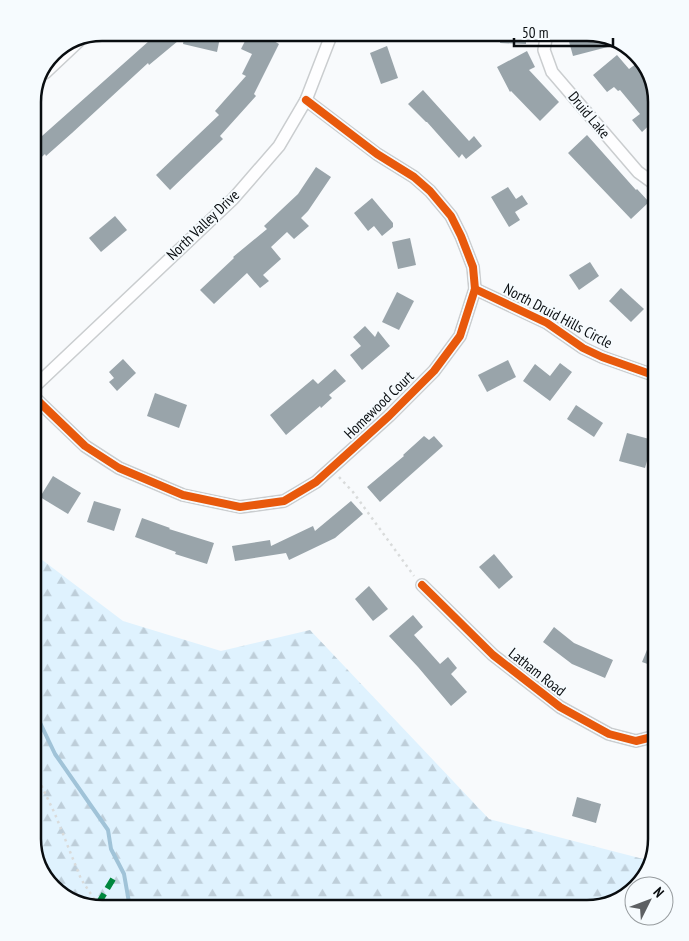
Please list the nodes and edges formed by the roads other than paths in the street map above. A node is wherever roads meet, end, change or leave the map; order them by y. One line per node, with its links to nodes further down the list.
1 (329, 41): 5 (street, North Valley Drive)
2 (546, 41): 6 (street, Druid Lake)
3 (66, 53): 4 (street)
4 (57, 62)
5 (306, 100): 7 (street, Homewood Court); 9 (street, North Valley Drive)
6 (648, 179)
7 (475, 289): 8 (street, North Druid Hills Circle); 10 (street, Homewood Court)
8 (648, 373)
9 (41, 380)
10 (41, 404)
11 (422, 585): 12 (street, Latham Road)
12 (648, 738)

